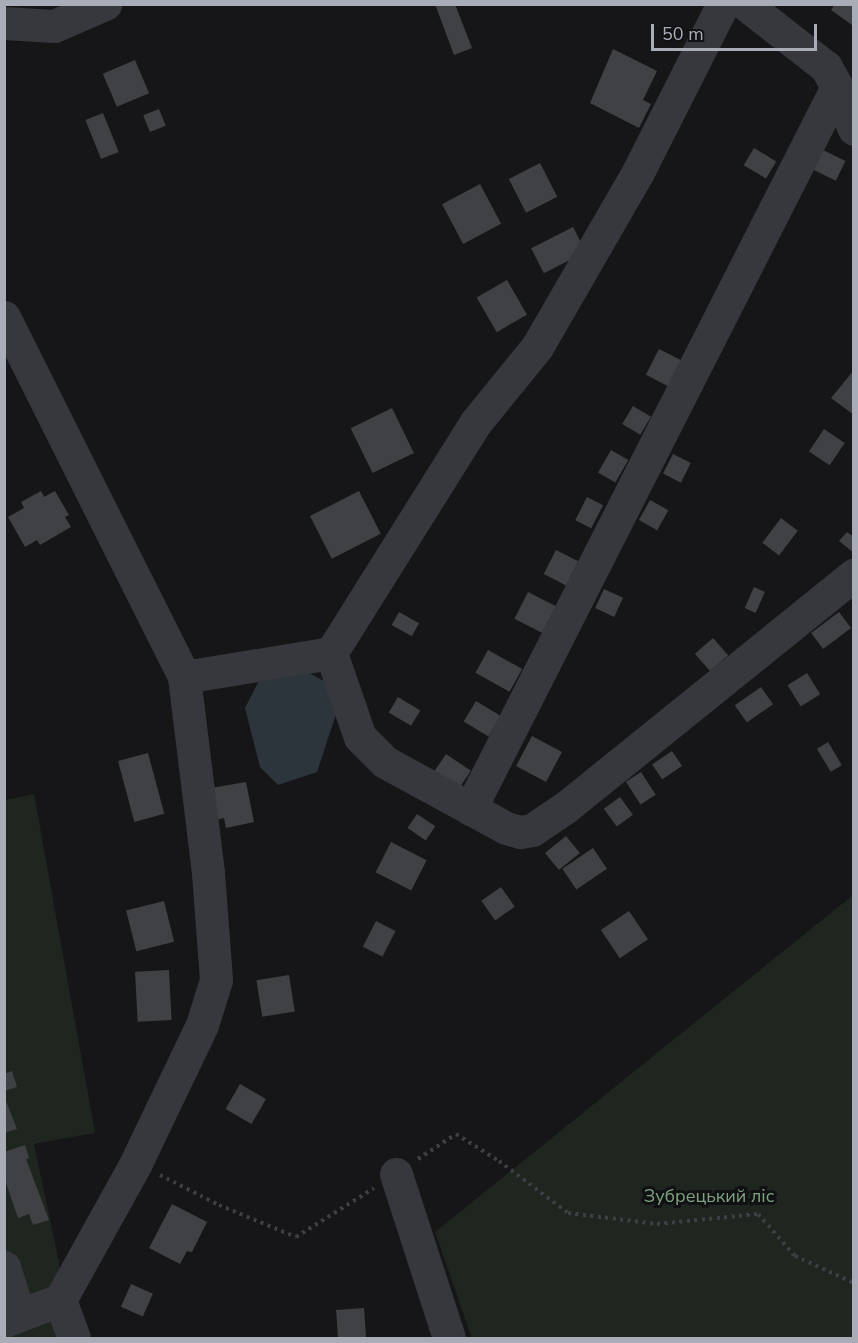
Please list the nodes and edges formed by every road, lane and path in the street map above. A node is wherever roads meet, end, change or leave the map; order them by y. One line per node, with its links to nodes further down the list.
1 (105, 4): 4 (street)
2 (723, 4): 9 (street)
3 (745, 4): 5 (street)
4 (4, 23)
5 (837, 87): 6 (street); 11 (street)
6 (854, 129)
7 (4, 317): 10 (street)
8 (854, 575): 11 (street)
9 (331, 653): 10 (street); 11 (street)
10 (184, 677): 12 (street)
11 (470, 809)
12 (136, 1163): 13 (path); 16 (street)
13 (396, 1174): 15 (path); 19 (street)
14 (4, 1267): 17 (street)
15 (854, 1283)
16 (60, 1300): 17 (street); 18 (street)
17 (12, 1318)
18 (74, 1338)
19 (449, 1338)

